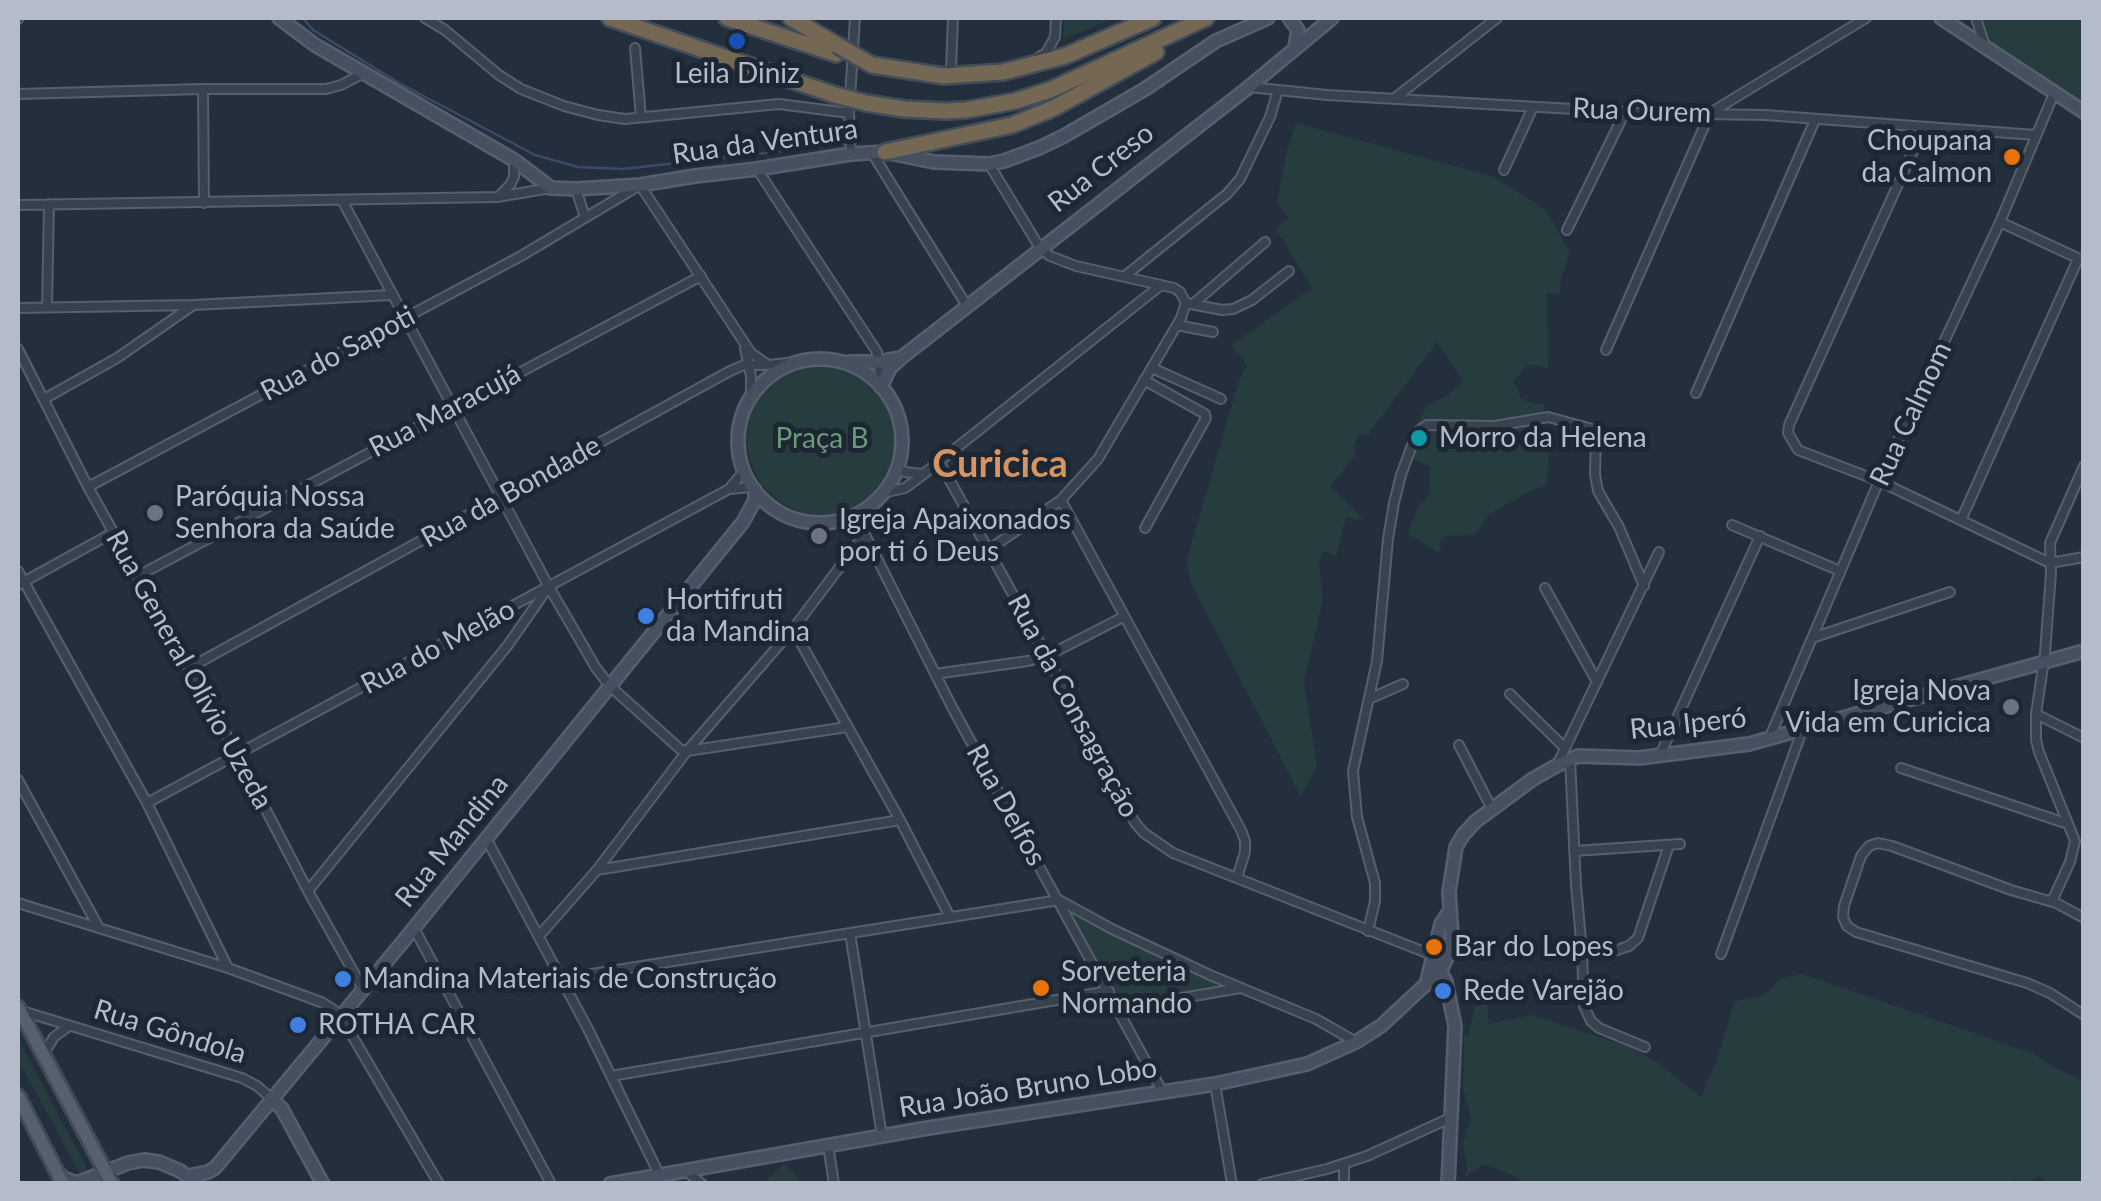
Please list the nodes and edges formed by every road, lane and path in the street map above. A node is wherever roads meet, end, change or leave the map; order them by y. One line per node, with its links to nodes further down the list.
1 (279, 18): 24 (street)
2 (425, 18): 36 (street)
3 (610, 18): 10 (highway, bridge)
4 (727, 18): 21 (highway)
5 (791, 18): 21 (highway)
6 (854, 18): 34 (street)
7 (954, 18): 23 (street)
8 (1056, 18): 23 (street)
9 (1153, 18): 21 (highway, bridge)
10 (1209, 18): 40 (highway)
11 (1268, 18): 43 (street, Rua da Ventura)
12 (1289, 18): 19 (street)
13 (1332, 18): 19 (street, Rua Creso)
14 (1496, 18): 30 (street)
15 (1866, 18): 35 (street)
16 (1941, 18): 18 (street)
17 (1976, 18): 18 (street)
18 (1985, 46): 28 (street)
19 (1295, 47): 25 (street, Rua Creso)
20 (635, 48): 36 (street)
21 (837, 49)
22 (937, 68): 23 (street)
23 (951, 69)
24 (362, 74): 26 (street); 42 (street)
25 (1249, 87): 27 (street, Rua Ourem); 58 (street, Rua Creso)
26 (203, 89): 29 (street); 51 (street)
27 (1278, 90): 30 (street, Rua Ourem); 62 (street)
28 (2055, 91): 33 (street); 39 (street, Rua Calmom)
29 (18, 94)
30 (1394, 98): 31 (street, Rua Ourem)
31 (1533, 107): 32 (street, Rua Ourem); 45 (street)
32 (1625, 112): 35 (street, Rua Ourem); 56 (street)
33 (2084, 112)
34 (850, 113): 36 (street); 41 (street)
35 (1710, 113): 37 (street, Rua Ourem); 76 (street)
36 (641, 117)
37 (1815, 120): 38 (street, Rua Ourem); 88 (street)
38 (1924, 127): 39 (street, Rua Ourem); 98 (street)
39 (2036, 135): 55 (street, Rua Calmom)
40 (879, 152): 41 (street, Rua da Ventura); 43 (street, Rua da Ventura); 67 (street)
41 (852, 154): 44 (street, Rua da Ventura)
42 (514, 160): 47 (street); 49 (street)
43 (989, 164): 58 (street)
44 (757, 169): 46 (street, Rua da Ventura); 73 (street)
45 (1504, 170)
46 (640, 186): 48 (street, Rua da Ventura); 54 (street, Rua do Sapoti); 61 (street)
47 (551, 188): 48 (street, Rua da Ventura); 49 (street)
48 (576, 190): 54 (street)
49 (498, 196): 50 (street)
50 (342, 200): 51 (street); 64 (street)
51 (204, 202): 52 (street)
52 (49, 204): 53 (street); 68 (street)
53 (18, 205)
54 (585, 217): 70 (street, Rua do Sapoti)
55 (2000, 222): 59 (street); 98 (street, Rua Calmom)
56 (1567, 230)
57 (1264, 242): 65 (street)
58 (1040, 248): 62 (street); 67 (street, Rua Creso)
59 (2081, 260): 107 (street)
60 (1289, 272): 65 (street)
61 (700, 276): 74 (street); 92 (street, Rua Maracujá)
62 (1125, 276): 63 (street)
63 (1160, 284): 65 (street); 93 (street)
64 (392, 295): 66 (street); 70 (street)
65 (1190, 303): 71 (street)
66 (193, 305): 68 (street); 91 (street)
67 (967, 306): 77 (street, Rua Creso)
68 (46, 307): 69 (street)
69 (18, 308)
70 (406, 318): 92 (street); 99 (street, Rua do Sapoti)
71 (1177, 326): 72 (street); 83 (street)
72 (1214, 332)
73 (864, 334): 79 (street); 80 (street)
74 (744, 344): 81 (street); 82 (street)
75 (18, 348): 91 (street, Rua General Olívio Uzeda)
76 (1606, 350)
77 (901, 358): 80 (street, Rua Creso); 87 (street, Rua Creso)
78 (797, 362): 79 (street); 82 (street, Rua da Bondade); 89 (street)
79 (849, 362): 80 (street, Rua Creso); 87 (street)
80 (878, 362): 87 (street)
81 (749, 365): 82 (street, Rua da Bondade); 84 (street, Rua da Bondade); 85 (street)
82 (768, 365)
83 (1152, 368): 86 (street); 90 (street)
84 (727, 372): 85 (street); 103 (street, Rua da Bondade)
85 (751, 376): 89 (street)
86 (1144, 380): 104 (street); 110 (street)
87 (880, 386): 95 (street)
88 (1696, 393)
89 (751, 396): 96 (street)
90 (1221, 398)
91 (44, 399): 99 (street, Rua General Olívio Uzeda)
92 (451, 408): 103 (street); 122 (street, Rua Maracujá)
93 (938, 461): 97 (street); 115 (street, Rua da Consagração)
94 (2084, 466): 119 (street)
95 (897, 467): 97 (street); 102 (street)
96 (744, 471): 100 (street, Rua do Melão); 101 (street)
97 (922, 474): 102 (street)
98 (1879, 482): 107 (street); 121 (street, Rua Calmom)
99 (88, 487): 111 (street, Rua General Olívio Uzeda)
100 (729, 489): 101 (street, Rua do Melão); 125 (street, Rua do Melão)
101 (753, 489): 105 (street); 108 (street, Rua Mandina)
102 (883, 493): 106 (street)
103 (500, 498): 125 (street); 134 (street, Rua da Bondade)
104 (1060, 500): 115 (street); 128 (street)
105 (774, 508): 106 (street); 108 (street, Rua Mandina)
106 (856, 514): 112 (street, Rua Delfos)
107 (1961, 520): 119 (street)
108 (743, 522): 138 (street, Rua Mandina)
109 (1732, 525): 113 (street)
110 (1145, 528)
111 (114, 532): 122 (street, Rua General Olívio Uzeda); 123 (street)
112 (864, 535): 114 (street, Rua Delfos); 117 (street)
113 (1760, 536): 121 (street); 150 (street)
114 (871, 548): 117 (street); 135 (street, Rua Delfos)
115 (988, 550): 132 (street, Rua da Consagração)
116 (1659, 552): 124 (street)
117 (852, 554): 129 (street)
118 (2084, 557): 119 (street)
119 (2050, 563): 133 (street)
120 (18, 570): 123 (street)
121 (1840, 571): 130 (street, Rua Calmom)
122 (138, 576): 134 (street, Rua General Olívio Uzeda)
123 (20, 583): 153 (street)
124 (1644, 586): 136 (street); 140 (street)
125 (549, 587): 138 (street); 149 (street, Rua do Melão); 164 (street)
126 (1545, 588): 136 (street)
127 (1950, 592): 130 (street)
128 (1123, 617): 132 (street); 163 (street)
129 (794, 629): 142 (street); 147 (street)
130 (1812, 638): 145 (street, Rua Calmom)
131 (2084, 652): 133 (street, Rua Iperó)
132 (1047, 656): 135 (street); 163 (street, Rua da Consagração)
133 (2043, 662): 141 (street); 143 (street, Rua Iperó)
134 (189, 668): 149 (street, Rua General Olívio Uzeda)
135 (935, 674): 166 (street, Rua Delfos)
136 (1597, 682): 148 (street)
137 (1403, 684): 140 (street)
138 (610, 686): 147 (street); 157 (street, Rua Mandina)
139 (1510, 694): 148 (street)
140 (1369, 700): 175 (street)
141 (2036, 714): 144 (street); 156 (street)
142 (847, 728): 147 (street); 155 (street)
143 (1802, 731): 145 (street, Rua Iperó); 179 (street)
144 (2084, 738)
145 (1769, 739): 150 (street, Rua Iperó)
146 (1459, 745): 154 (street)
147 (687, 751): 162 (street)
148 (1568, 753): 150 (street, Rua Iperó); 154 (street); 161 (street)
149 (237, 754): 153 (street, Rua do Melão); 164 (street, Rua General Olívio Uzeda)
150 (1660, 756)
151 (1902, 768): 156 (street)
152 (18, 780): 165 (street)
153 (146, 804): 181 (street)
154 (1492, 809): 169 (street)
155 (900, 820): 162 (street); 171 (street)
156 (2068, 824): 158 (street)
157 (486, 838): 174 (street, Rua Mandina); 177 (street)
158 (2079, 841): 167 (street)
159 (1680, 844): 160 (street)
160 (1669, 845): 161 (street); 178 (street)
161 (1574, 851): 178 (street)
162 (597, 870): 177 (street)
163 (1237, 878): 175 (street, Rua da Consagração)
164 (308, 891): 186 (street, Rua General Olívio Uzeda)
165 (81, 898): 170 (street); 173 (street)
166 (1059, 900): 171 (street); 185 (street); 187 (street, Rua Delfos)
167 (2052, 901): 172 (street); 191 (street)
168 (18, 903): 170 (street)
169 (1449, 912): 180 (street); 182 (street)
170 (66, 917): 173 (street)
171 (950, 917): 176 (street)
172 (2084, 918)
173 (99, 928): 181 (street)
174 (414, 928): 186 (street, Rua Mandina); 213 (street)
175 (1368, 931): 180 (street, Rua da Consagração)
176 (850, 933): 183 (street); 193 (street)
177 (539, 936): 183 (street)
178 (1582, 951): 195 (street)
179 (1721, 954)
180 (1432, 955): 182 (street); 184 (street)
181 (228, 968): 190 (street)
182 (1441, 970): 184 (street, Rua João Bruno Lobo); 202 (street)
183 (560, 979): 197 (street)
184 (1426, 981): 194 (street, Rua João Bruno Lobo)
185 (1240, 988): 189 (street); 194 (street)
186 (363, 989): 190 (street, Rua Mandina)
187 (1108, 992): 189 (street, Rua Delfos); 193 (street)
188 (18, 1009): 192 (street, Rua Gôndola); 196 (main road)
189 (1119, 1009): 199 (street, Rua Delfos)
190 (340, 1015): 201 (street, Rua Mandina); 212 (street)
191 (2084, 1015)
192 (69, 1026): 196 (street, Rua Gôndola); 201 (street, Rua Gôndola)
193 (866, 1034): 197 (street); 203 (street)
194 (1356, 1042): 198 (street, Rua João Bruno Lobo)
195 (1644, 1046)
196 (43, 1055): 209 (main road)
197 (611, 1076): 207 (street)
198 (1215, 1084): 199 (street, Rua João Bruno Lobo); 217 (street)
199 (1162, 1092): 203 (street, Rua João Bruno Lobo)
200 (18, 1096): 208 (main road)
201 (271, 1098): 210 (street, Rua Mandina); 211 (street, Rua Gôndola)
202 (1450, 1118): 205 (street); 220 (street)
203 (882, 1136): 204 (street, Rua João Bruno Lobo)
204 (828, 1146): 206 (street, Rua João Bruno Lobo); 216 (street)
205 (1344, 1164): 218 (street); 219 (street)
206 (686, 1171): 207 (street, Rua João Bruno Lobo); 215 (street)
207 (660, 1176): 214 (street, Rua João Bruno Lobo)
208 (60, 1177): 209 (street)
209 (109, 1178): 210 (street)
210 (194, 1180)
211 (323, 1184)
212 (438, 1184)
213 (551, 1184)
214 (610, 1184)
215 (702, 1184)
216 (834, 1184)
217 (1232, 1184)
218 (1262, 1184)
219 (1344, 1184)
220 (1448, 1184)

